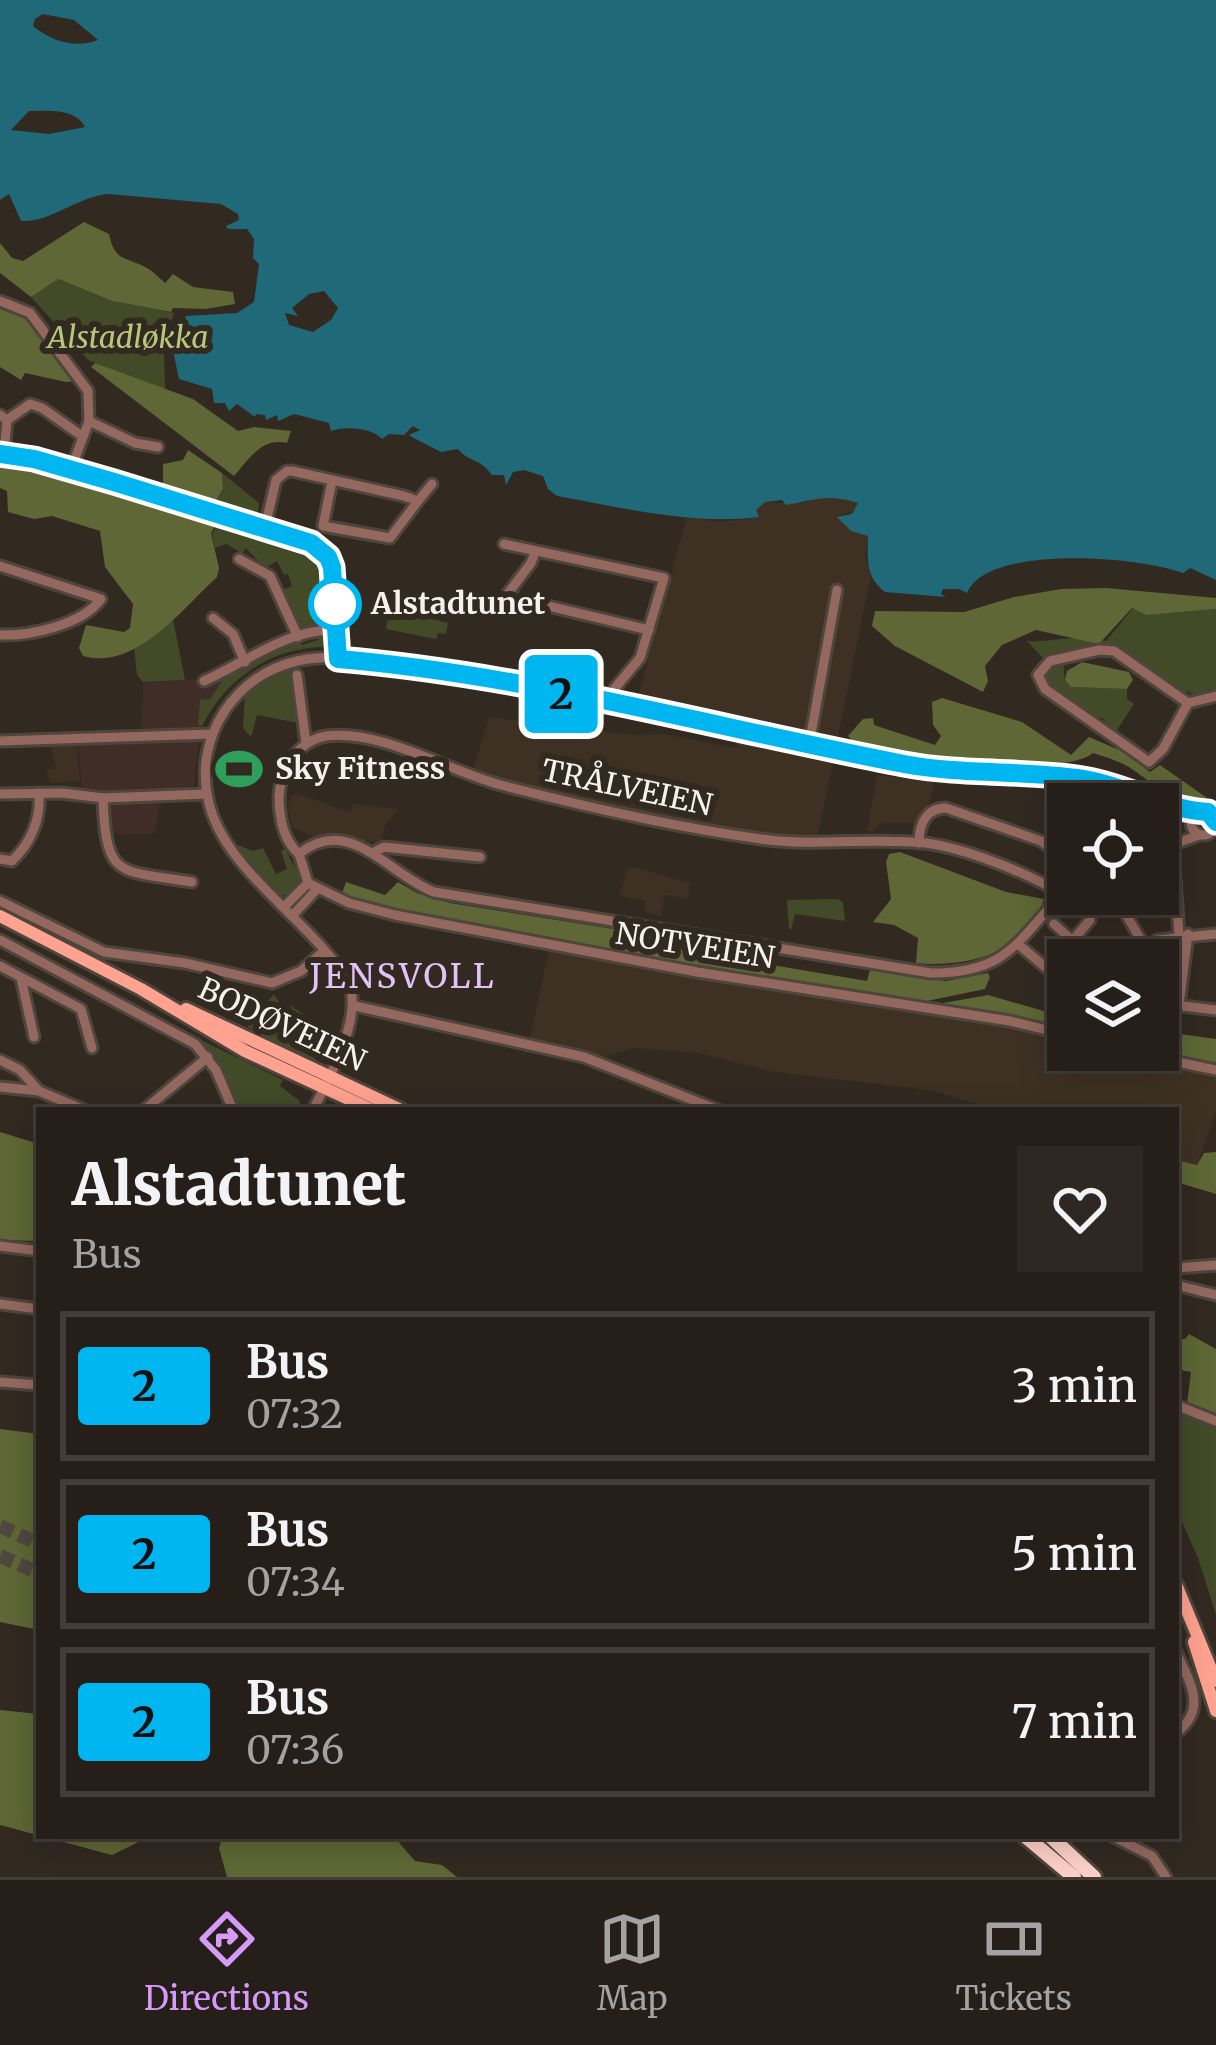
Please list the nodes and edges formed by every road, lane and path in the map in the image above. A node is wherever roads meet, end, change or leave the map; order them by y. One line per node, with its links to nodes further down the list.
1 (0, 301): 3 (street)
2 (4, 418): 4 (street); 6 (street)
3 (89, 421): 4 (street); 5 (street)
4 (82, 436): 7 (street)
5 (158, 446)
6 (2, 453): 7 (street)
7 (71, 469): 11 (street)
8 (332, 481): 10 (street); 10 (street); 11 (street)
9 (432, 484): 10 (street)
10 (418, 501)
11 (265, 527): 19 (street)
12 (504, 544): 13 (street)
13 (535, 552): 18 (street); 18 (street)
14 (239, 559): 21 (street)
15 (0, 566): 20 (street)
16 (837, 590): 32 (street)
17 (213, 618): 23 (street)
18 (649, 630): 28 (street)
19 (336, 632): 21 (street); 22 (street)
20 (0, 635)
21 (298, 637): 23 (street)
22 (338, 659): 28 (street); 29 (street)
23 (245, 662): 25 (street)
24 (297, 675): 31 (street)
25 (204, 681)
26 (1216, 696): 27 (street)
27 (1188, 703): 27 (street)
28 (608, 704): 32 (street)
29 (212, 734): 30 (street); 35 (street)
30 (0, 741)
31 (306, 743): 41 (street, TRÅLVEIEN); 44 (street)
32 (809, 745): 37 (street)
33 (39, 793): 34 (street); 36 (street); 46 (street)
34 (0, 794)
35 (206, 794): 36 (street); 52 (street)
36 (103, 798): 47 (street)
37 (1192, 820): 38 (street); 38 (street); 39 (street)
38 (1213, 822): 40 (street)
39 (1179, 833)
40 (1179, 840)
41 (919, 843): 42 (street); 48 (street, TRÅLVEIEN)
42 (1047, 846)
43 (374, 852): 44 (street); 45 (street); 63 (street)
44 (299, 854): 49 (street)
45 (480, 856)
46 (0, 860)
47 (191, 882)
48 (1047, 885)
49 (313, 886): 52 (street); 71 (street, NOTVEIEN)
50 (0, 901): 64 (street)
51 (1179, 903): 58 (street)
52 (288, 912): 64 (street)
53 (1047, 913): 63 (street)
54 (0, 916): 78 (main road, BODØVEIEN)
55 (1090, 920): 60 (street)
56 (1054, 924): 59 (street)
57 (1216, 934): 58 (street)
58 (1184, 935): 61 (street); 68 (street)
59 (1072, 939)
60 (1074, 939)
61 (1171, 939)
62 (0, 940): 74 (street)
63 (1019, 945): 66 (street)
64 (324, 951): 69 (street)
65 (0, 966): 67 (street)
66 (1047, 968)
67 (21, 977): 72 (street); 73 (street)
68 (1179, 1005): 70 (street)
69 (356, 1006): 78 (street); 87 (street)
70 (1216, 1010)
71 (1047, 1030)
72 (34, 1037)
73 (92, 1048)
74 (208, 1057): 82 (street); 83 (street)
75 (0, 1060): 80 (street)
76 (1179, 1062): 77 (street)
77 (1216, 1070)
78 (325, 1082): 84 (street); 85 (main road, BODØVEIEN); 86 (main road, BODØVEIEN)
79 (0, 1087): 80 (street)
80 (39, 1091): 81 (street)
81 (77, 1107)
82 (148, 1107)
83 (232, 1107)
84 (314, 1107)
85 (367, 1107)
86 (393, 1107)
87 (710, 1107)
88 (0, 1246): 89 (street)
89 (36, 1250)
90 (1216, 1265): 91 (street)
91 (1179, 1268)
92 (1179, 1287): 93 (street)
93 (1216, 1294)
94 (0, 1304): 95 (street)
95 (36, 1309)
96 (0, 1382): 97 (street)
97 (36, 1385)
98 (1179, 1406): 99 (street)
99 (1216, 1420)
100 (1179, 1592): 101 (main road)
101 (1187, 1612): 103 (main road); 104 (main road)
102 (1179, 1659): 105 (street)
103 (1216, 1681)
104 (1216, 1712)
105 (1179, 1730)
106 (1029, 1839): 109 (highway)
107 (1053, 1839): 109 (highway)
108 (1118, 1839): 110 (street)
109 (1088, 1875)
110 (1166, 1877)

